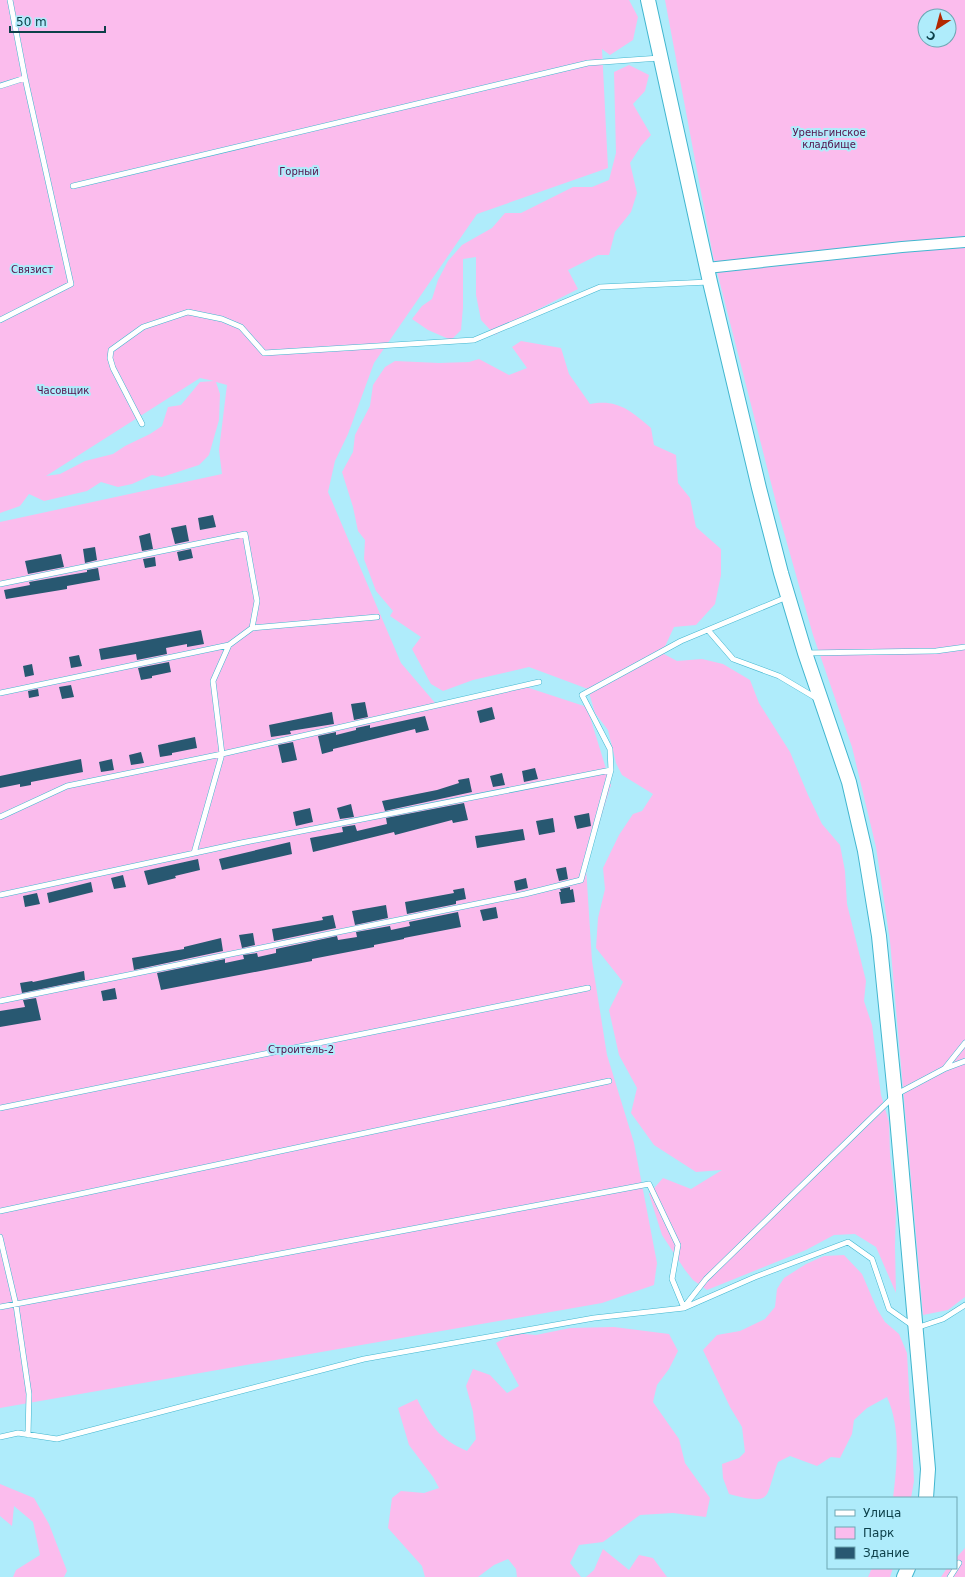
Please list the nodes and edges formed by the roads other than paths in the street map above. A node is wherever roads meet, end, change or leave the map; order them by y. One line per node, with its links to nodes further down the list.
1 (10, 0): 4 (lane)
2 (648, 0): 3 (main road)
3 (660, 58): 6 (lane); 8 (main road)
4 (25, 78): 5 (lane); 9 (lane)
5 (0, 86)
6 (73, 186)
7 (965, 242): 8 (street)
8 (709, 275): 10 (lane); 12 (main road)
9 (0, 320)
10 (142, 424)
11 (0, 584): 14 (lane)
12 (788, 597): 15 (lane); 18 (main road)
13 (378, 617): 14 (lane)
14 (252, 628): 16 (lane)
15 (708, 630): 21 (lane); 23 (lane)
16 (229, 645): 20 (lane); 22 (lane)
17 (965, 647): 18 (lane)
18 (805, 653): 21 (main road)
19 (539, 682): 22 (lane)
20 (0, 693)
21 (821, 701): 33 (main road)
22 (222, 754): 24 (lane); 25 (lane)
23 (611, 770): 25 (lane); 28 (lane)
24 (0, 817)
25 (194, 853): 26 (lane)
26 (0, 895)
27 (588, 988): 34 (lane)
28 (0, 1001)
29 (965, 1043): 31 (lane)
30 (965, 1061): 31 (lane)
31 (944, 1069): 33 (lane)
32 (608, 1081): 35 (lane)
33 (895, 1095): 40 (lane); 41 (main road)
34 (0, 1108)
35 (0, 1211)
36 (0, 1237): 37 (lane)
37 (16, 1305): 39 (lane); 40 (lane); 42 (lane)
38 (965, 1305): 41 (lane)
39 (0, 1307)
40 (684, 1308): 41 (lane); 42 (lane)
41 (916, 1328): 44 (main road)
42 (28, 1435): 43 (lane)
43 (0, 1437)
44 (926, 1497)
45 (959, 1563): 46 (lane)
46 (957, 1566)

